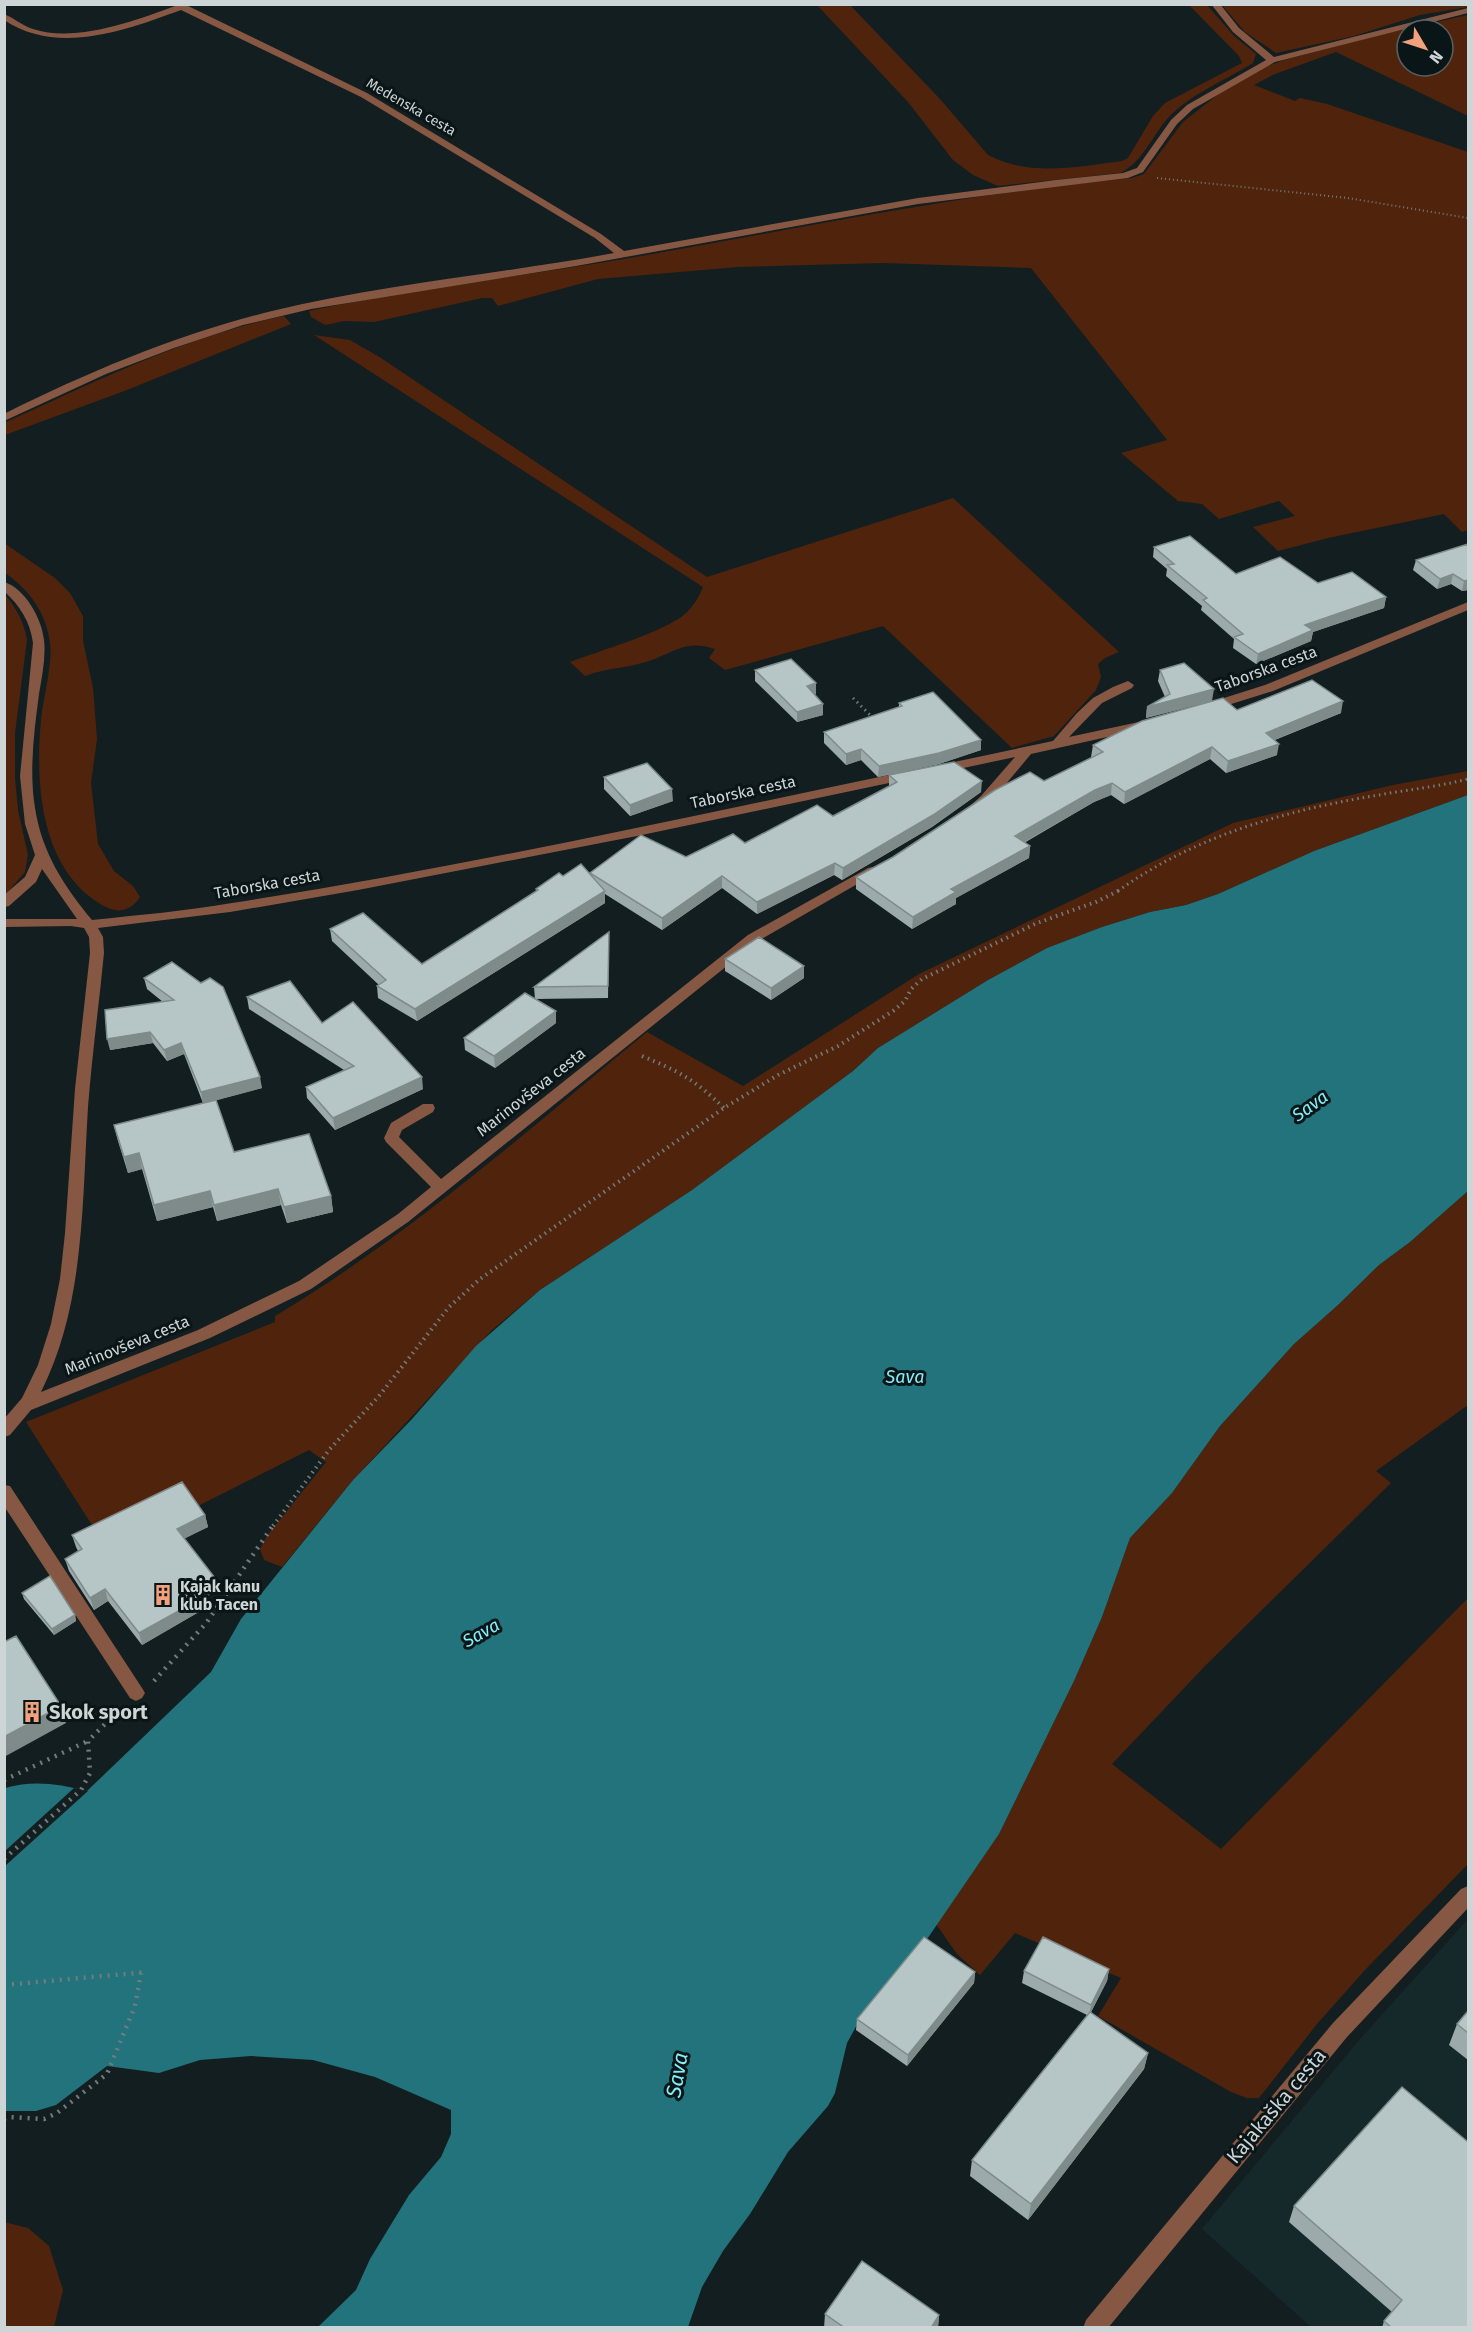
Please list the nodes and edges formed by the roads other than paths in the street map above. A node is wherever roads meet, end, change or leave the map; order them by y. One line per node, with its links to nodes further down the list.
1 (1215, 4): 5 (street)
2 (178, 6): 4 (street); 6 (street, Medenska cesta)
3 (1468, 11): 5 (street)
4 (4, 16)
5 (1272, 60): 6 (street)
6 (621, 254): 7 (street)
7 (4, 418)
8 (4, 585): 16 (street)
9 (1468, 606): 11 (street, Taborska cesta)
10 (1128, 685): 13 (street)
11 (1192, 712)
12 (1159, 721): 13 (street, Taborska cesta)
13 (1059, 742): 14 (street, Taborska cesta)
14 (1025, 753): 15 (street); 20 (street, Taborska cesta)
15 (967, 812)
16 (40, 857): 18 (street); 20 (street)
17 (886, 864): 22 (street, Marinovševa cesta)
18 (4, 903)
19 (4, 923): 20 (street)
20 (89, 925): 23 (street, Marinovševa cesta)
21 (429, 1108): 22 (street)
22 (440, 1187): 23 (street, Marinovševa cesta)
23 (26, 1405): 24 (street, Marinovševa cesta)
24 (4, 1431)
25 (4, 1491): 26 (street)
26 (136, 1693)
27 (1468, 1895): 28 (street, Kajakaška cesta)
28 (1094, 2328)

